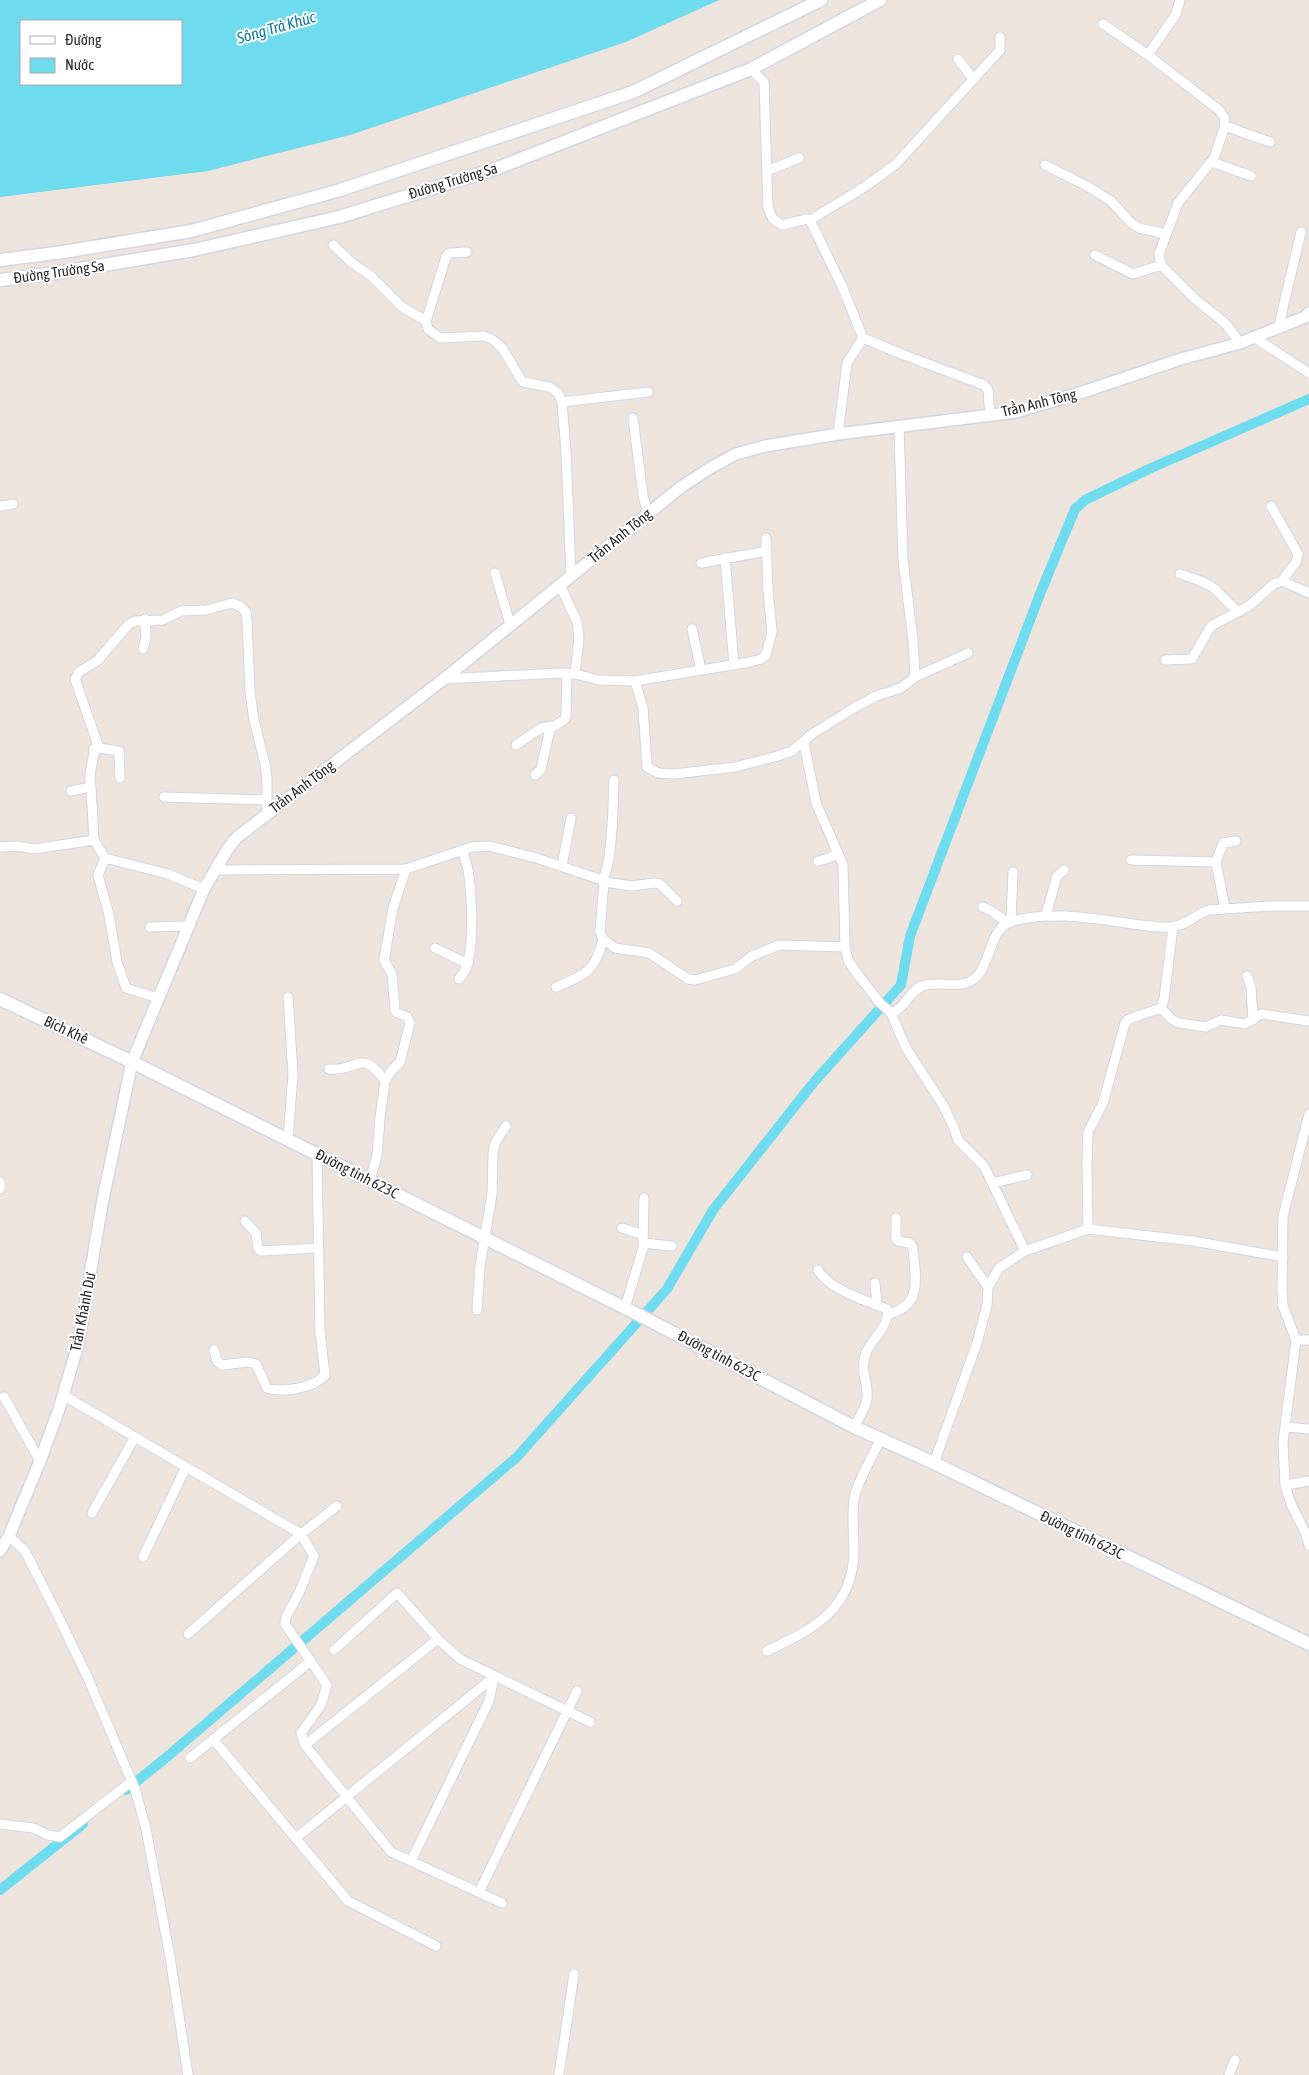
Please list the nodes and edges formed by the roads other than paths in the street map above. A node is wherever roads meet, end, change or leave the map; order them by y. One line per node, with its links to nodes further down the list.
1 (821, 0): 23 (main road, Đường Trường Sa)
2 (880, 0): 8 (main road, Đường Trường Sa)
3 (1180, 0): 6 (street)
4 (1103, 24): 6 (street)
5 (1000, 37): 9 (street)
6 (1148, 55): 10 (street)
7 (958, 59): 9 (street)
8 (751, 69): 15 (street); 26 (main road, Đường Trường Sa)
9 (973, 80): 17 (street)
10 (1225, 126): 11 (street); 13 (street)
11 (1270, 142)
12 (799, 158): 15 (street)
13 (1212, 162): 16 (street); 19 (street)
14 (1045, 166): 19 (street)
15 (766, 171): 17 (street)
16 (1251, 176)
17 (810, 220): 31 (street)
18 (1301, 232): 30 (street)
19 (1166, 234): 25 (street)
20 (333, 245): 29 (street)
21 (467, 252): 29 (street)
22 (1095, 255): 25 (street)
23 (14, 259): 24 (main road, Đường Trường Sa); 26 (main road)
24 (0, 260)
25 (1161, 265): 33 (street)
26 (16, 279): 27 (main road, Đường Trường Sa)
27 (0, 280)
28 (1309, 313): 30 (street, Trần Anh Tông)
29 (426, 321): 36 (street)
30 (1278, 329): 32 (street, Trần Anh Tông)
31 (864, 338): 37 (street); 40 (street)
32 (1254, 338): 33 (street, Trần Anh Tông); 34 (street)
33 (1240, 343): 37 (street, Trần Anh Tông)
34 (1309, 373)
35 (648, 392): 36 (street)
36 (562, 402): 51 (street)
37 (990, 415): 39 (street, Trần Anh Tông)
38 (633, 418): 44 (street)
39 (899, 427): 40 (street, Trần Anh Tông); 65 (street)
40 (838, 434): 44 (street, Trần Anh Tông)
41 (13, 504): 42 (street)
42 (0, 506)
43 (1271, 506): 52 (street)
44 (648, 513): 51 (street, Trần Anh Tông)
45 (766, 538): 46 (street)
46 (766, 551): 47 (street); 62 (street)
47 (725, 558): 48 (street); 62 (street)
48 (701, 563)
49 (494, 573): 57 (street)
50 (1180, 574): 55 (street)
51 (571, 576): 53 (street, Trần Anh Tông)
52 (1282, 581): 54 (street); 55 (street)
53 (560, 585): 57 (street, Trần Anh Tông); 64 (street)
54 (1309, 593)
55 (1239, 612): 61 (street)
56 (145, 619): 59 (street); 71 (street); 78 (street)
57 (510, 624): 66 (street, Trần Anh Tông)
58 (692, 628): 63 (street)
59 (143, 649)
60 (968, 653): 65 (street)
61 (1164, 660)
62 (734, 665): 63 (street)
63 (701, 670): 67 (street)
64 (571, 673): 66 (street); 67 (street); 68 (street)
65 (915, 677): 69 (street)
66 (444, 679): 79 (street, Trần Anh Tông)
67 (635, 681): 69 (street)
68 (553, 726): 70 (street); 72 (street)
69 (804, 743): 85 (street)
70 (516, 745)
71 (99, 748): 73 (street); 75 (street)
72 (535, 775)
73 (120, 778)
74 (614, 780): 95 (street)
75 (91, 787): 76 (street); 81 (street)
76 (71, 791)
77 (164, 797): 78 (street)
78 (268, 800): 79 (street)
79 (267, 813): 91 (street, Trần Anh Tông)
80 (570, 818): 90 (street)
81 (94, 840): 83 (street); 86 (street)
82 (1236, 841): 89 (street)
83 (0, 847)
84 (462, 851): 90 (street); 92 (street); 109 (street)
85 (838, 853): 88 (street); 107 (street)
86 (105, 858): 96 (street); 114 (street)
87 (1131, 860): 89 (street)
88 (818, 861)
89 (1216, 862): 100 (street)
90 (562, 866): 95 (street)
91 (216, 870): 92 (street); 96 (street, Trần Anh Tông)
92 (406, 870): 122 (street)
93 (1064, 870): 101 (street)
94 (1013, 872): 102 (street)
95 (603, 881): 97 (street); 106 (street)
96 (204, 889): 103 (street, Trần Anh Tông)
97 (677, 901)
98 (1309, 906): 100 (street)
99 (983, 907): 102 (street)
100 (1225, 909): 105 (street)
101 (1046, 916): 102 (street); 105 (street)
102 (1009, 922): 117 (street)
103 (188, 926): 104 (street); 114 (street, Trần Anh Tông)
104 (150, 927)
105 (1173, 927): 116 (street)
106 (602, 939): 107 (street); 112 (street)
107 (845, 947): 117 (street)
108 (435, 948): 109 (street)
109 (468, 964): 111 (street)
110 (1247, 976): 118 (street)
111 (459, 979)
112 (556, 987)
113 (288, 997): 125 (street)
114 (158, 998): 120 (street, Trần Anh Tông)
115 (0, 999): 120 (main road, Bích Khê)
116 (1161, 1008): 118 (street); 136 (street)
117 (890, 1011): 130 (street)
118 (1252, 1020): 119 (street)
119 (1309, 1021)
120 (132, 1062): 125 (main road, Đường tỉnh 623C); 154 (street, Trần Khánh Dư)
121 (329, 1069): 122 (street)
122 (385, 1081): 128 (street)
123 (1309, 1114): 143 (street)
124 (506, 1126): 137 (street)
125 (288, 1139): 126 (main road, Đường tỉnh 623C)
126 (317, 1153): 128 (main road, Đường tỉnh 623C); 140 (street)
127 (1026, 1175): 130 (street)
128 (370, 1180): 137 (main road, Đường tỉnh 623C)
129 (0, 1182): 131 (street)
130 (992, 1182): 141 (street)
131 (0, 1189)
132 (644, 1198): 138 (street)
133 (896, 1218): 150 (street)
134 (245, 1221): 140 (street)
135 (622, 1228): 138 (street)
136 (1088, 1229): 141 (street); 143 (street)
137 (484, 1238): 148 (main road, Đường tỉnh 623C); 149 (street)
138 (643, 1239): 139 (street); 148 (street)
139 (672, 1246)
140 (318, 1248): 153 (street)
141 (1025, 1251): 146 (street)
142 (966, 1257): 146 (street)
143 (1283, 1257): 151 (street)
144 (818, 1270): 147 (street)
145 (875, 1283): 147 (street)
146 (988, 1286): 162 (street)
147 (877, 1305): 150 (street)
148 (625, 1308): 156 (main road, Đường tỉnh 623C)
149 (477, 1310)
150 (888, 1314): 156 (street)
151 (1296, 1340): 152 (street); 157 (street)
152 (1309, 1340)
153 (214, 1350)
154 (63, 1395): 159 (street); 161 (street, Trần Khánh Dư)
155 (4, 1397): 161 (street)
156 (854, 1427): 160 (main road, Đường tỉnh 623C)
157 (1286, 1428): 158 (street); 165 (street)
158 (1309, 1429)
159 (135, 1437): 163 (street); 167 (street)
160 (881, 1438): 162 (main road, Đường tỉnh 623C); 177 (street)
161 (40, 1461): 169 (street, Trần Khánh Dư)
162 (934, 1463): 175 (main road, Đường tỉnh 623C)
163 (186, 1467): 168 (street); 172 (street)
164 (1309, 1481): 165 (street)
165 (1286, 1485): 170 (street)
166 (337, 1506): 168 (street)
167 (92, 1513)
168 (301, 1534): 173 (street); 178 (street)
169 (9, 1536): 171 (street, Trần Khánh Dư); 186 (street)
170 (1309, 1546)
171 (0, 1551)
172 (143, 1557)
173 (188, 1634)
174 (438, 1639): 176 (street); 179 (street); 184 (street)
175 (1309, 1644)
176 (334, 1650)
177 (767, 1650)
178 (311, 1661): 183 (street); 184 (street)
179 (494, 1676): 181 (street); 187 (street); 190 (street)
180 (577, 1691): 181 (street)
181 (567, 1711): 182 (street); 191 (street)
182 (590, 1722)
183 (214, 1739): 185 (street); 189 (street)
184 (305, 1745): 187 (street)
185 (190, 1758)
186 (133, 1784): 188 (street); 196 (street)
187 (346, 1796): 189 (street); 190 (street)
188 (0, 1824)
189 (296, 1838): 193 (street)
190 (411, 1861): 191 (street)
191 (479, 1892): 192 (street)
192 (502, 1903)
193 (436, 1946)
194 (574, 1974): 197 (street)
195 (1235, 2060): 198 (street)
196 (188, 2075)
197 (559, 2075)
198 (1229, 2075)

